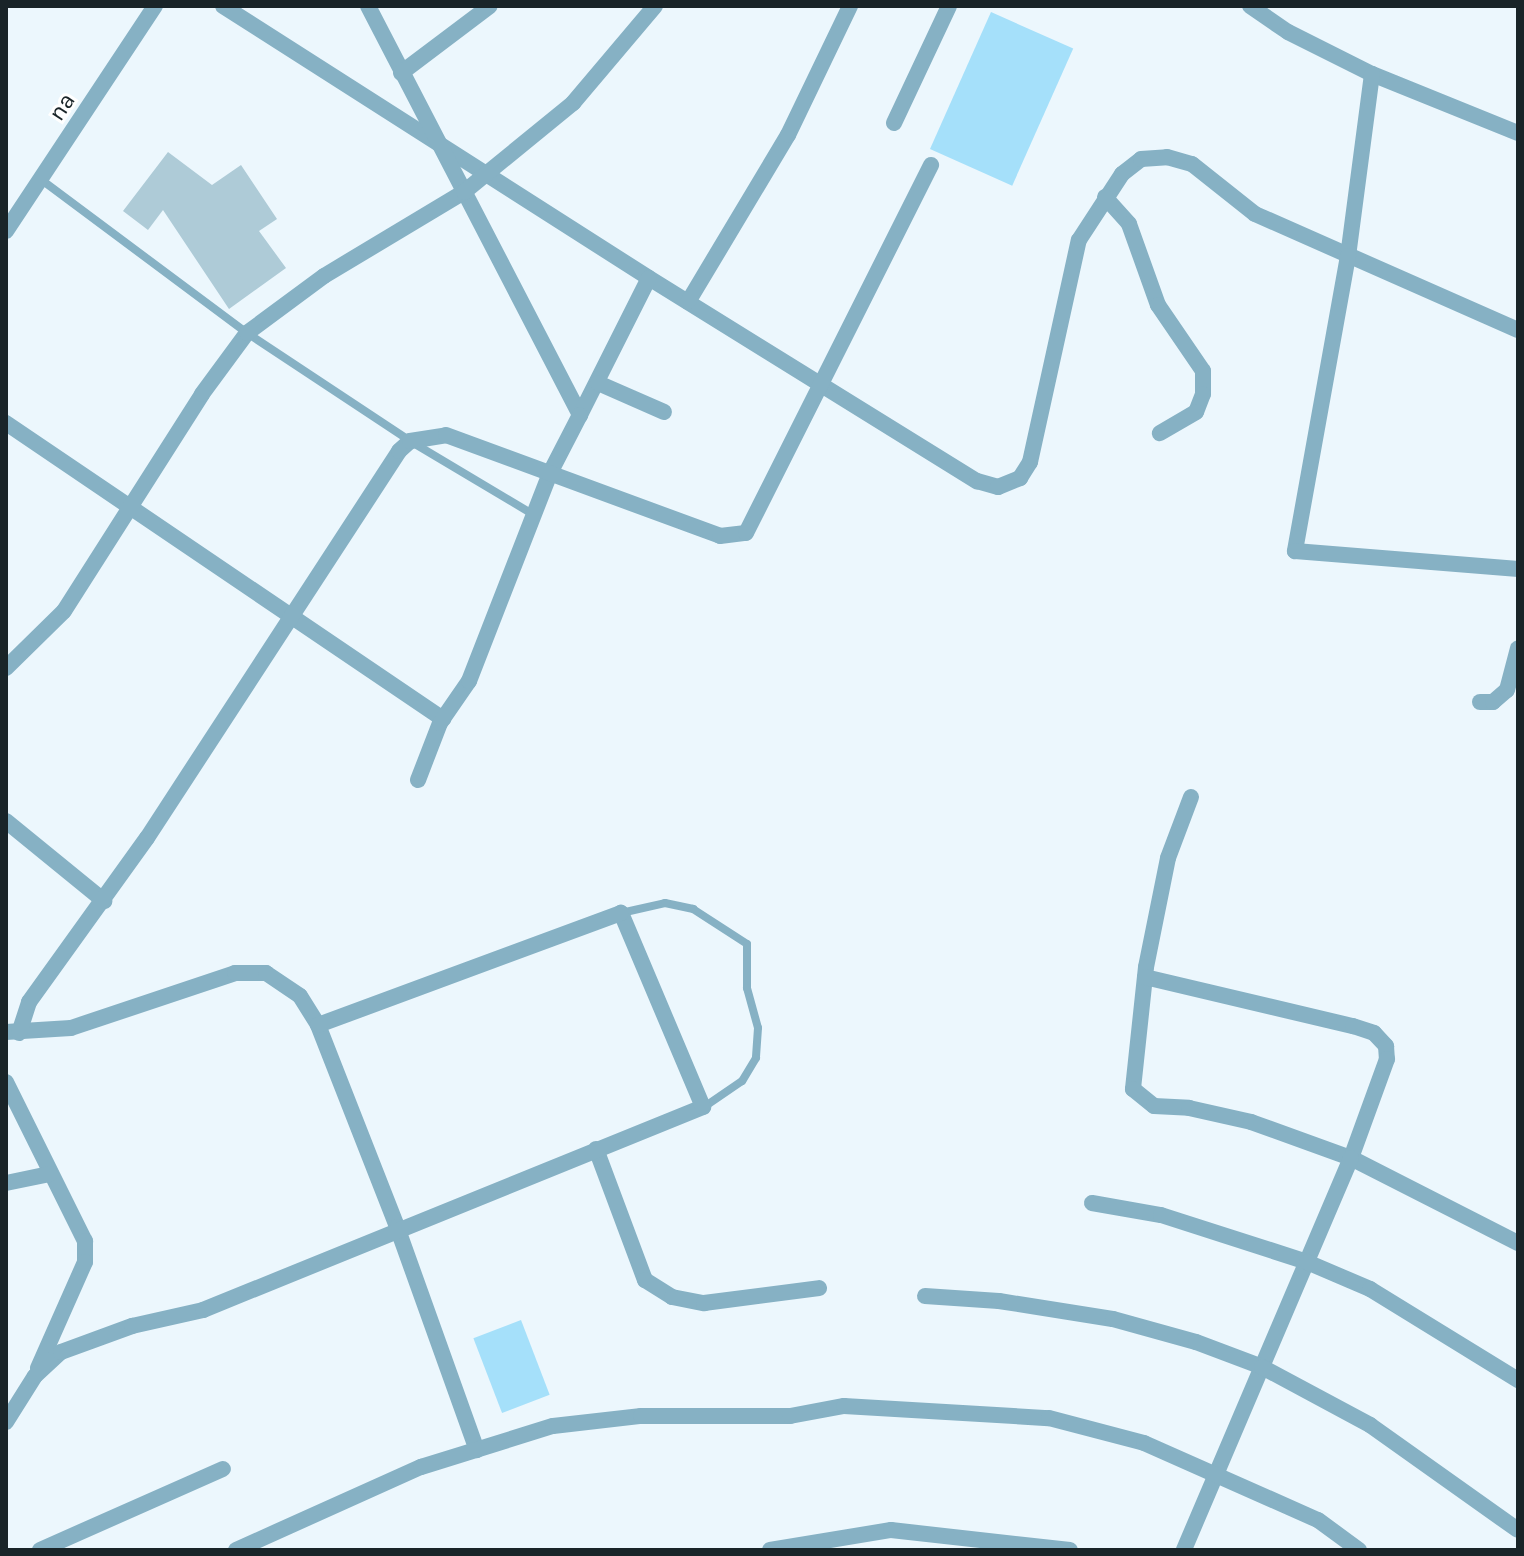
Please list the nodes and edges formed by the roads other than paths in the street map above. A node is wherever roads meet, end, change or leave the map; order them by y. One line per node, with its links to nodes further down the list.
1 (155, 6): 16 (street, na)
2 (223, 6): 13 (street)
3 (368, 6): 9 (street)
4 (490, 6): 9 (street)
5 (655, 6): 15 (street)
6 (850, 6): 22 (street)
7 (949, 6): 11 (street)
8 (1250, 6): 10 (street)
9 (401, 73): 13 (street)
10 (1372, 74): 12 (street); 20 (street)
11 (894, 123)
12 (1518, 133)
13 (436, 145): 15 (street); 17 (street)
14 (931, 165): 26 (street)
15 (484, 176): 17 (street); 21 (street)
16 (43, 181): 19 (street, na); 24 (lane)
17 (464, 192): 24 (street); 28 (street)
18 (1105, 197): 20 (street); 26 (street); 30 (street)
19 (6, 231)
20 (1348, 256): 23 (street); 35 (street)
21 (649, 278): 22 (street); 25 (street)
22 (688, 302): 26 (street)
23 (1518, 330)
24 (247, 333): 31 (lane); 33 (street)
25 (598, 383): 27 (street); 28 (street)
26 (818, 383): 32 (street)
27 (664, 412)
28 (580, 415): 32 (street)
29 (6, 423): 33 (street)
30 (1160, 433)
31 (410, 441): 32 (street); 34 (lane); 36 (street)
32 (550, 473): 34 (street)
33 (129, 510): 36 (street); 38 (street)
34 (534, 515): 40 (street)
35 (1518, 569)
36 (289, 619): 40 (street); 44 (street)
37 (1518, 648): 39 (street)
38 (6, 668)
39 (1480, 702)
40 (443, 719): 41 (street)
41 (418, 780)
42 (1191, 797): 46 (street)
43 (6, 821): 44 (street)
44 (104, 901): 48 (street)
45 (621, 913): 47 (street); 50 (street); 50 (lane)
46 (1145, 977): 52 (street); 52 (street)
47 (318, 1025): 48 (street); 56 (street)
48 (13, 1033)
49 (6, 1082): 53 (street)
50 (703, 1107): 51 (street)
51 (596, 1149): 56 (street); 59 (street)
52 (1351, 1158): 57 (street); 58 (street)
53 (50, 1174): 54 (street); 62 (street)
54 (6, 1183)
55 (1092, 1203): 58 (street)
56 (397, 1227): 62 (street); 65 (street)
57 (1518, 1243)
58 (1307, 1262): 61 (street); 63 (street)
59 (819, 1288)
60 (925, 1296): 61 (street)
61 (1262, 1367): 67 (street); 68 (street)
62 (35, 1376): 64 (street)
63 (1518, 1380)
64 (6, 1422)
65 (477, 1450): 67 (street); 70 (street)
66 (223, 1469): 69 (street)
67 (1217, 1471): 73 (street); 74 (street)
68 (1518, 1530)
69 (40, 1550)
70 (236, 1550)
71 (770, 1550): 72 (street)
72 (1070, 1550)
73 (1184, 1550)
74 (1359, 1550)

